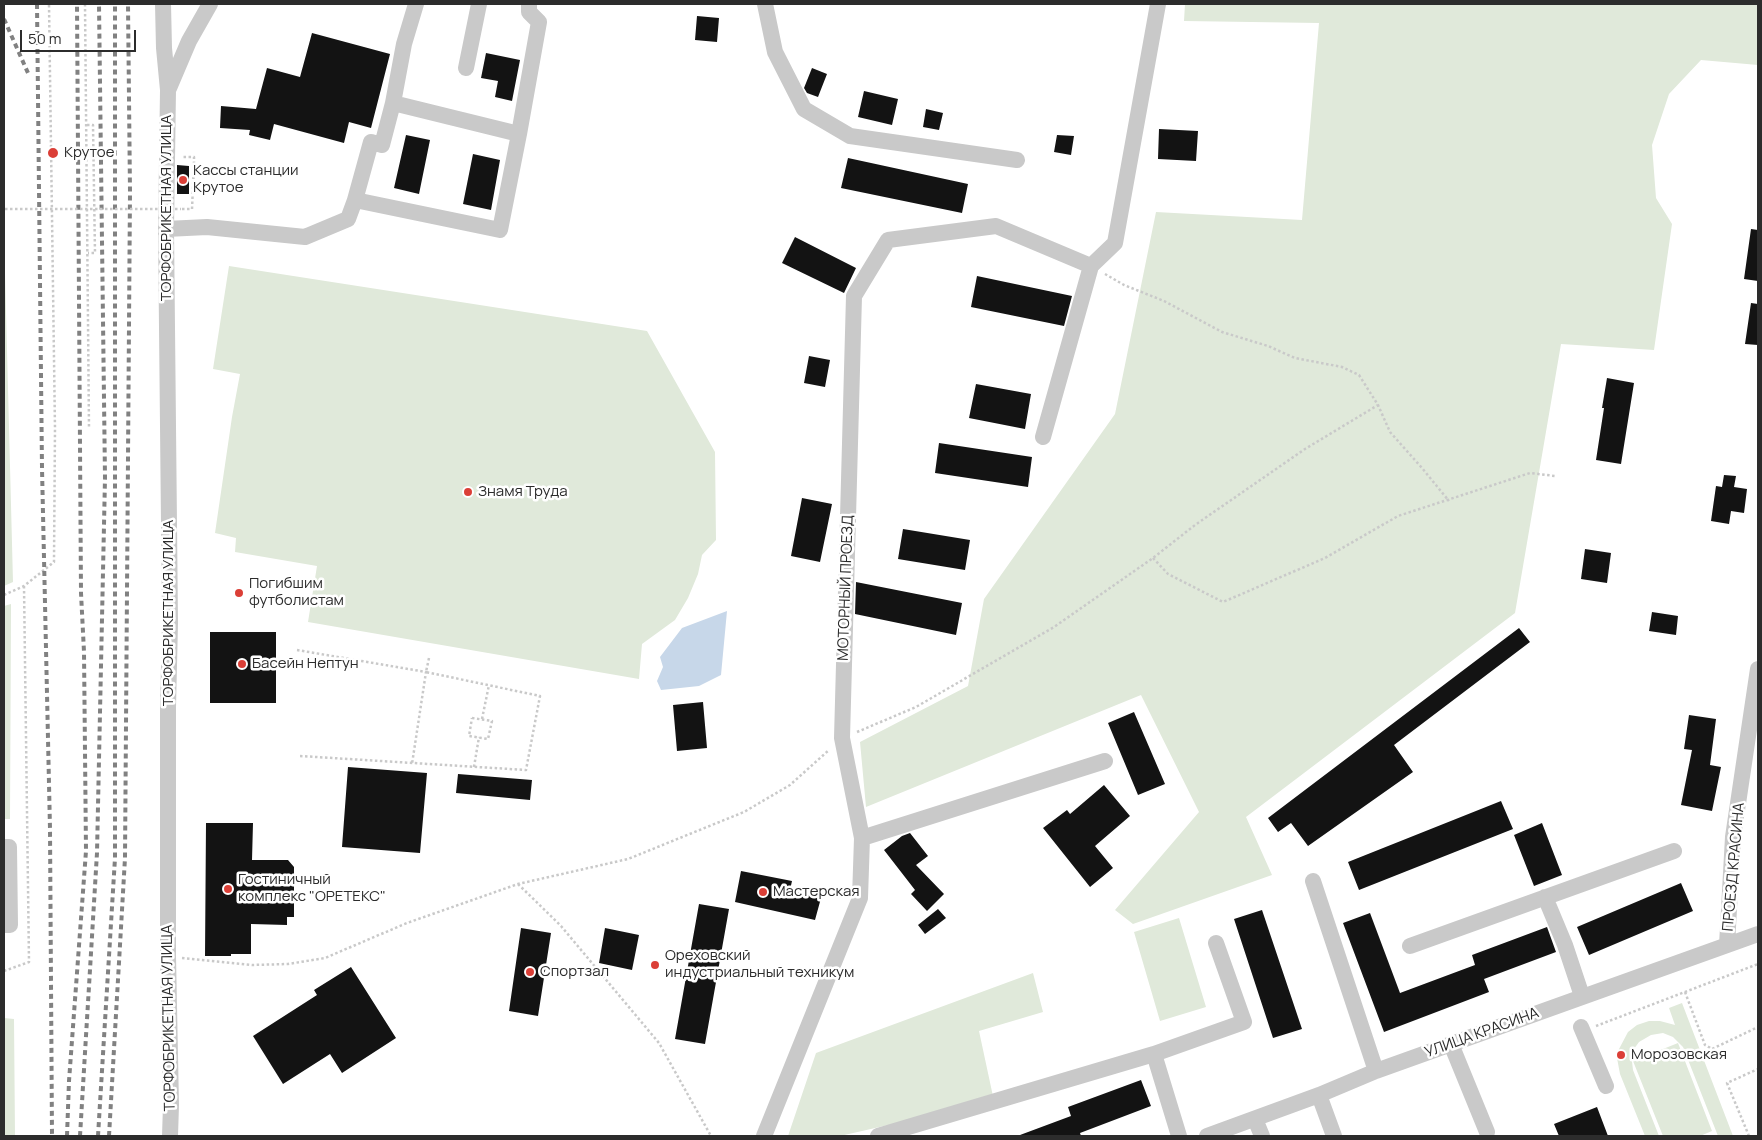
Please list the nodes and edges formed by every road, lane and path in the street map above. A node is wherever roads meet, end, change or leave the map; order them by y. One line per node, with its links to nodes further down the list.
1 (49, 4): 19 (path)
2 (85, 4): 13 (path)
3 (163, 4): 11 (street, ТОРФОБРИКЕТНАЯ УЛИЦА)
4 (210, 4): 11 (street, ТОРФОБРИКЕТНАЯ УЛИЦА)
5 (416, 4): 12 (street)
6 (479, 4): 10 (street)
7 (530, 4): 14 (street)
8 (765, 4): 15 (street)
9 (1158, 4): 23 (street)
10 (466, 68)
11 (168, 90): 21 (street, ТОРФОБРИКЕТНАЯ УЛИЦА)
12 (393, 103): 14 (street); 17 (street)
13 (87, 125): 20 (path); 22 (path)
14 (519, 134): 17 (street)
15 (1017, 160)
16 (194, 164): 20 (path, bridge)
17 (355, 200): 21 (street)
18 (4, 209): 19 (path, bridge)
19 (52, 209): 20 (path, bridge); 30 (path)
20 (94, 210): 22 (path)
21 (166, 229): 56 (street, ТОРФОБРИКЕТНАЯ УЛИЦА)
22 (88, 253): 25 (path)
23 (1091, 266): 24 (path); 26 (street); 39 (street, МОТОРНЫЙ ПРОЕЗД)
24 (1378, 405): 28 (path); 29 (path)
25 (89, 428)
26 (1043, 437)
27 (1555, 476): 28 (path)
28 (1449, 501): 29 (path)
29 (1153, 558): 39 (path)
30 (24, 586): 31 (path); 58 (path)
31 (4, 595)
32 (297, 650): 35 (path)
33 (429, 658): 35 (path)
34 (1758, 669): 54 (street, ПРОЕЗД КРАСИНА)
35 (426, 672): 36 (path); 42 (path)
36 (489, 685): 37 (path); 43 (path)
37 (482, 719): 38 (path); 38 (path)
38 (479, 738): 43 (path)
39 (842, 738): 44 (street, МОТОРНЫЙ ПРОЕЗД); 48 (path)
40 (300, 756): 42 (path)
41 (1105, 761): 44 (street)
42 (412, 764): 43 (path)
43 (474, 767)
44 (862, 838): 73 (street, МОТОРНЫЙ ПРОЕЗД)
45 (4, 847): 49 (street)
46 (1674, 851): 50 (street)
47 (1313, 881): 66 (street)
48 (518, 884): 56 (path); 72 (path)
49 (7, 888): 51 (street)
50 (1545, 896): 55 (street); 60 (street)
51 (4, 926)
52 (1758, 934): 54 (street, УЛИЦА КРАСИНА)
53 (1216, 942): 64 (street)
54 (1727, 945): 60 (street, УЛИЦА КРАСИНА)
55 (1410, 946)
56 (168, 956): 71 (street, ТОРФОБРИКЕТНАЯ УЛИЦА)
57 (1758, 964): 59 (path)
58 (4, 971)
59 (1685, 992): 61 (path); 62 (path)
60 (1582, 996): 63 (street, УЛИЦА КРАСИНА)
61 (1758, 1027)
62 (1582, 1029): 67 (street)
63 (1451, 1044): 66 (street, УЛИЦА КРАСИНА); 70 (street)
64 (1154, 1054): 74 (street); 75 (street)
65 (1758, 1069): 79 (path)
66 (1376, 1071): 68 (street, УЛИЦА КРАСИНА)
67 (1606, 1086)
68 (1318, 1095): 69 (street, УЛИЦА КРАСИНА); 78 (street)
69 (1255, 1119): 76 (street, УЛИЦА КРАСИНА); 77 (street)
70 (1487, 1132)
71 (170, 1136)
72 (711, 1136)
73 (764, 1136)
74 (878, 1136)
75 (1179, 1136)
76 (1208, 1136)
77 (1262, 1136)
78 (1334, 1136)
79 (1748, 1136)

